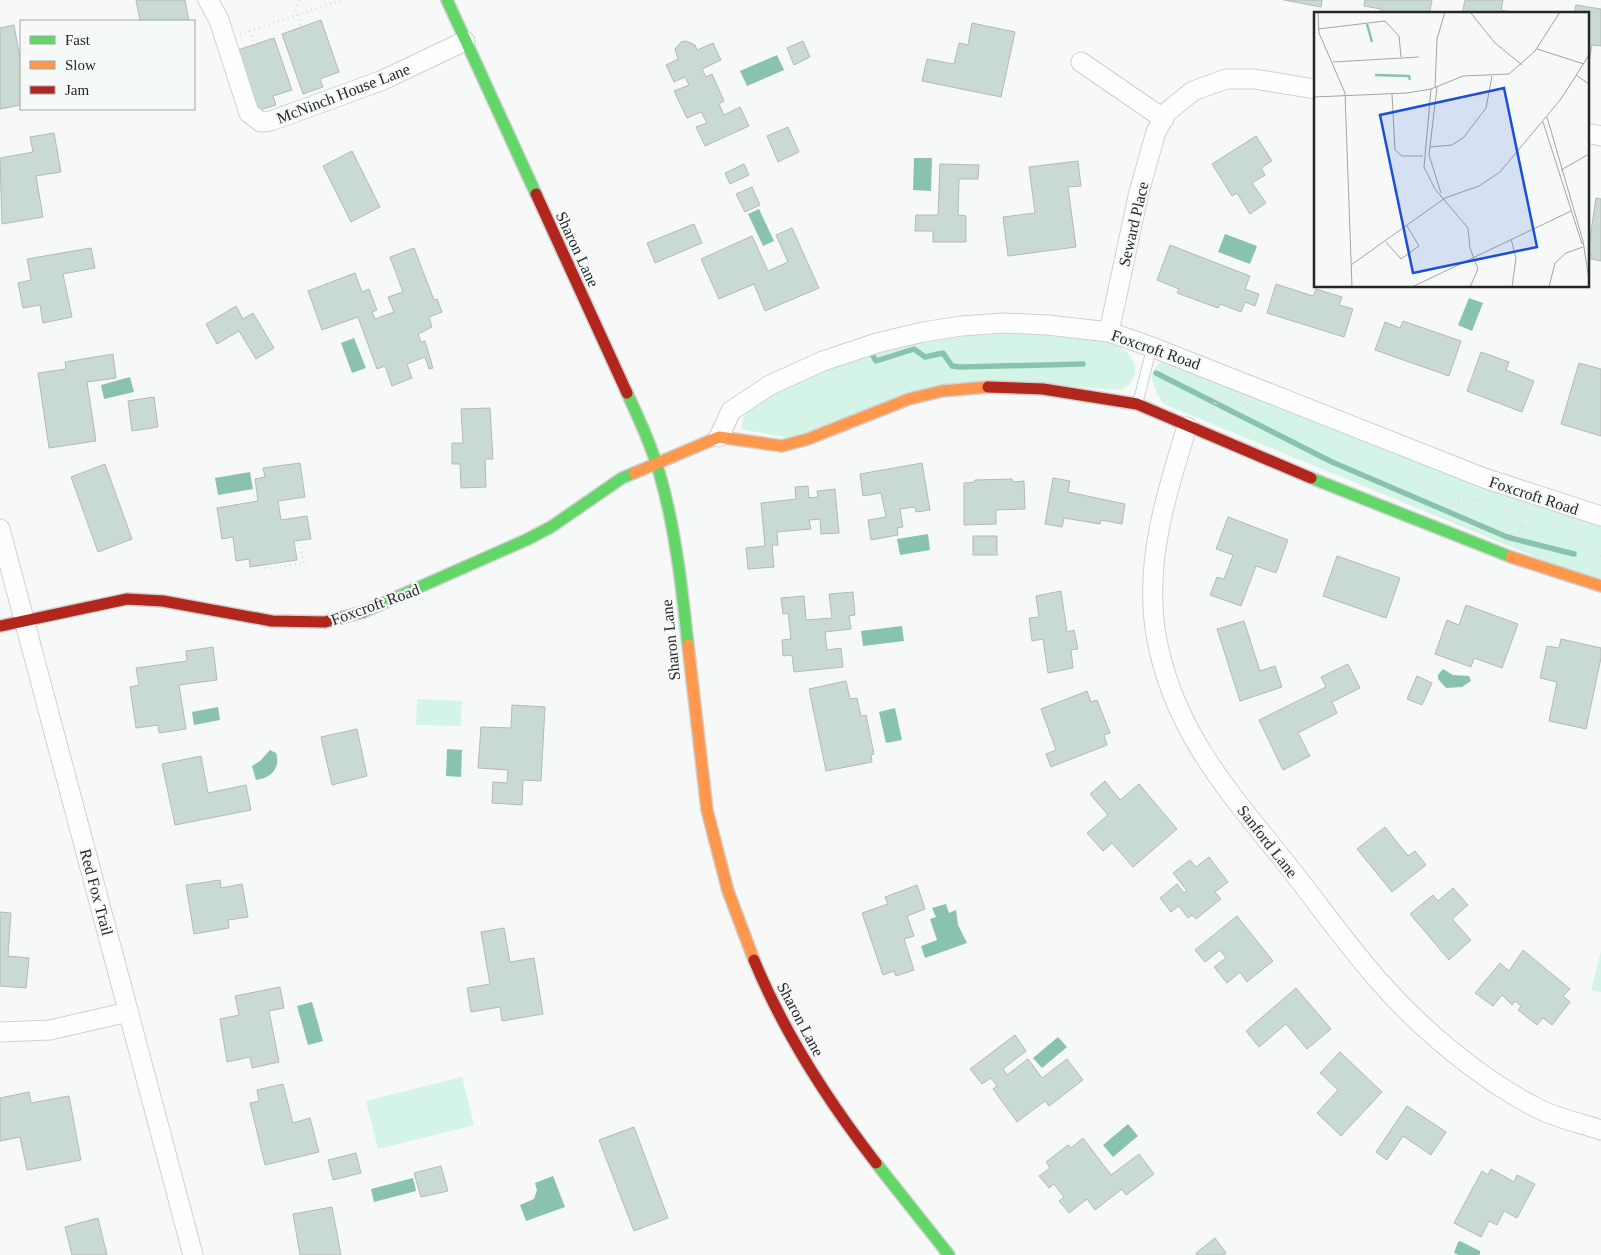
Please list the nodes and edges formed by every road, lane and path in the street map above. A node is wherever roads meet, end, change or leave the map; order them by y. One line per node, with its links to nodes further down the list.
1 (208, 0): 8 (street, McNinch House Lane)
2 (299, 0): 5 (path)
3 (342, 0): 5 (path)
4 (447, 0): 9 (street, Sharon Lane)
5 (297, 15): 6 (path); 7 (path)
6 (301, 26)
7 (249, 31): 8 (path); 10 (path)
8 (225, 39): 9 (street, McNinch House Lane)
9 (465, 41): 28 (street, Sharon Lane)
10 (254, 43)
11 (1081, 62): 13 (street)
12 (1314, 89): 13 (street, Seward Place)
13 (1164, 118): 16 (street, Seward Place)
14 (1588, 133): 15 (street)
15 (1601, 136)
16 (1109, 332): 17 (street, Foxcroft Road); 25 (street, Foxcroft Road)
17 (1152, 346): 18 (street, Foxcroft Road); 20 (lane)
18 (1261, 389): 22 (path); 31 (street, Foxcroft Road)
19 (1218, 396): 21 (path)
20 (1137, 404): 23 (street); 25 (street)
21 (1212, 408)
22 (1286, 418)
23 (1187, 427): 38 (street); 43 (street, Sanford Lane)
24 (1319, 431): 26 (path)
25 (718, 437): 28 (street, Foxcroft Road)
26 (1372, 452)
27 (1396, 460): 29 (path)
28 (656, 463): 39 (street, Foxcroft Road); 45 (street, Sharon Lane)
29 (1495, 498)
30 (1509, 503): 32 (path)
31 (1601, 516)
32 (1522, 526): 34 (path); 36 (path)
33 (0, 529): 39 (street, Red Fox Trail)
34 (1518, 536)
35 (301, 547): 37 (path)
36 (1601, 557)
37 (264, 566)
38 (1601, 586)
39 (24, 620): 40 (street, Foxcroft Road); 41 (street, Red Fox Trail)
40 (0, 626)
41 (128, 1012): 42 (street); 44 (street, Red Fox Trail)
42 (0, 1032)
43 (1601, 1130)
44 (193, 1255)
45 (950, 1255)

